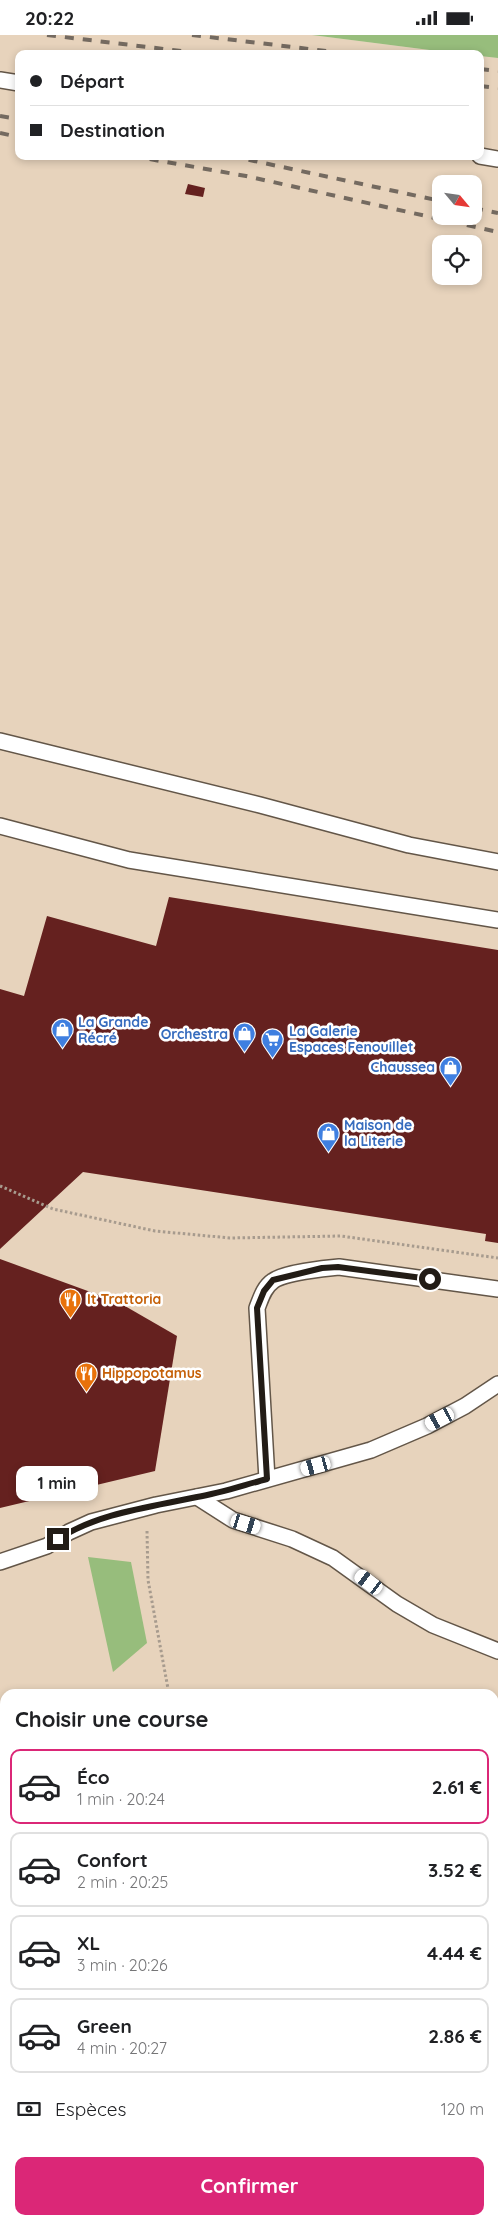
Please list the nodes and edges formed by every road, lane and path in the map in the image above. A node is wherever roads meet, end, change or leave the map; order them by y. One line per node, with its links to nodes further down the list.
1 (0, 80): 2 (lane)
2 (15, 82)
3 (484, 157): 4 (lane)
4 (498, 159)
5 (0, 741): 7 (lane)
6 (0, 825): 8 (lane)
7 (498, 862)
8 (498, 920)
9 (0, 1186): 10 (path)
10 (498, 1259)
11 (498, 1289): 13 (lane)
12 (498, 1384): 13 (lane)
13 (267, 1479): 14 (lane)
14 (197, 1497): 15 (lane); 17 (lane)
15 (156, 1505): 16 (lane); 18 (path)
16 (0, 1562)
17 (498, 1651)
18 (168, 1689)

